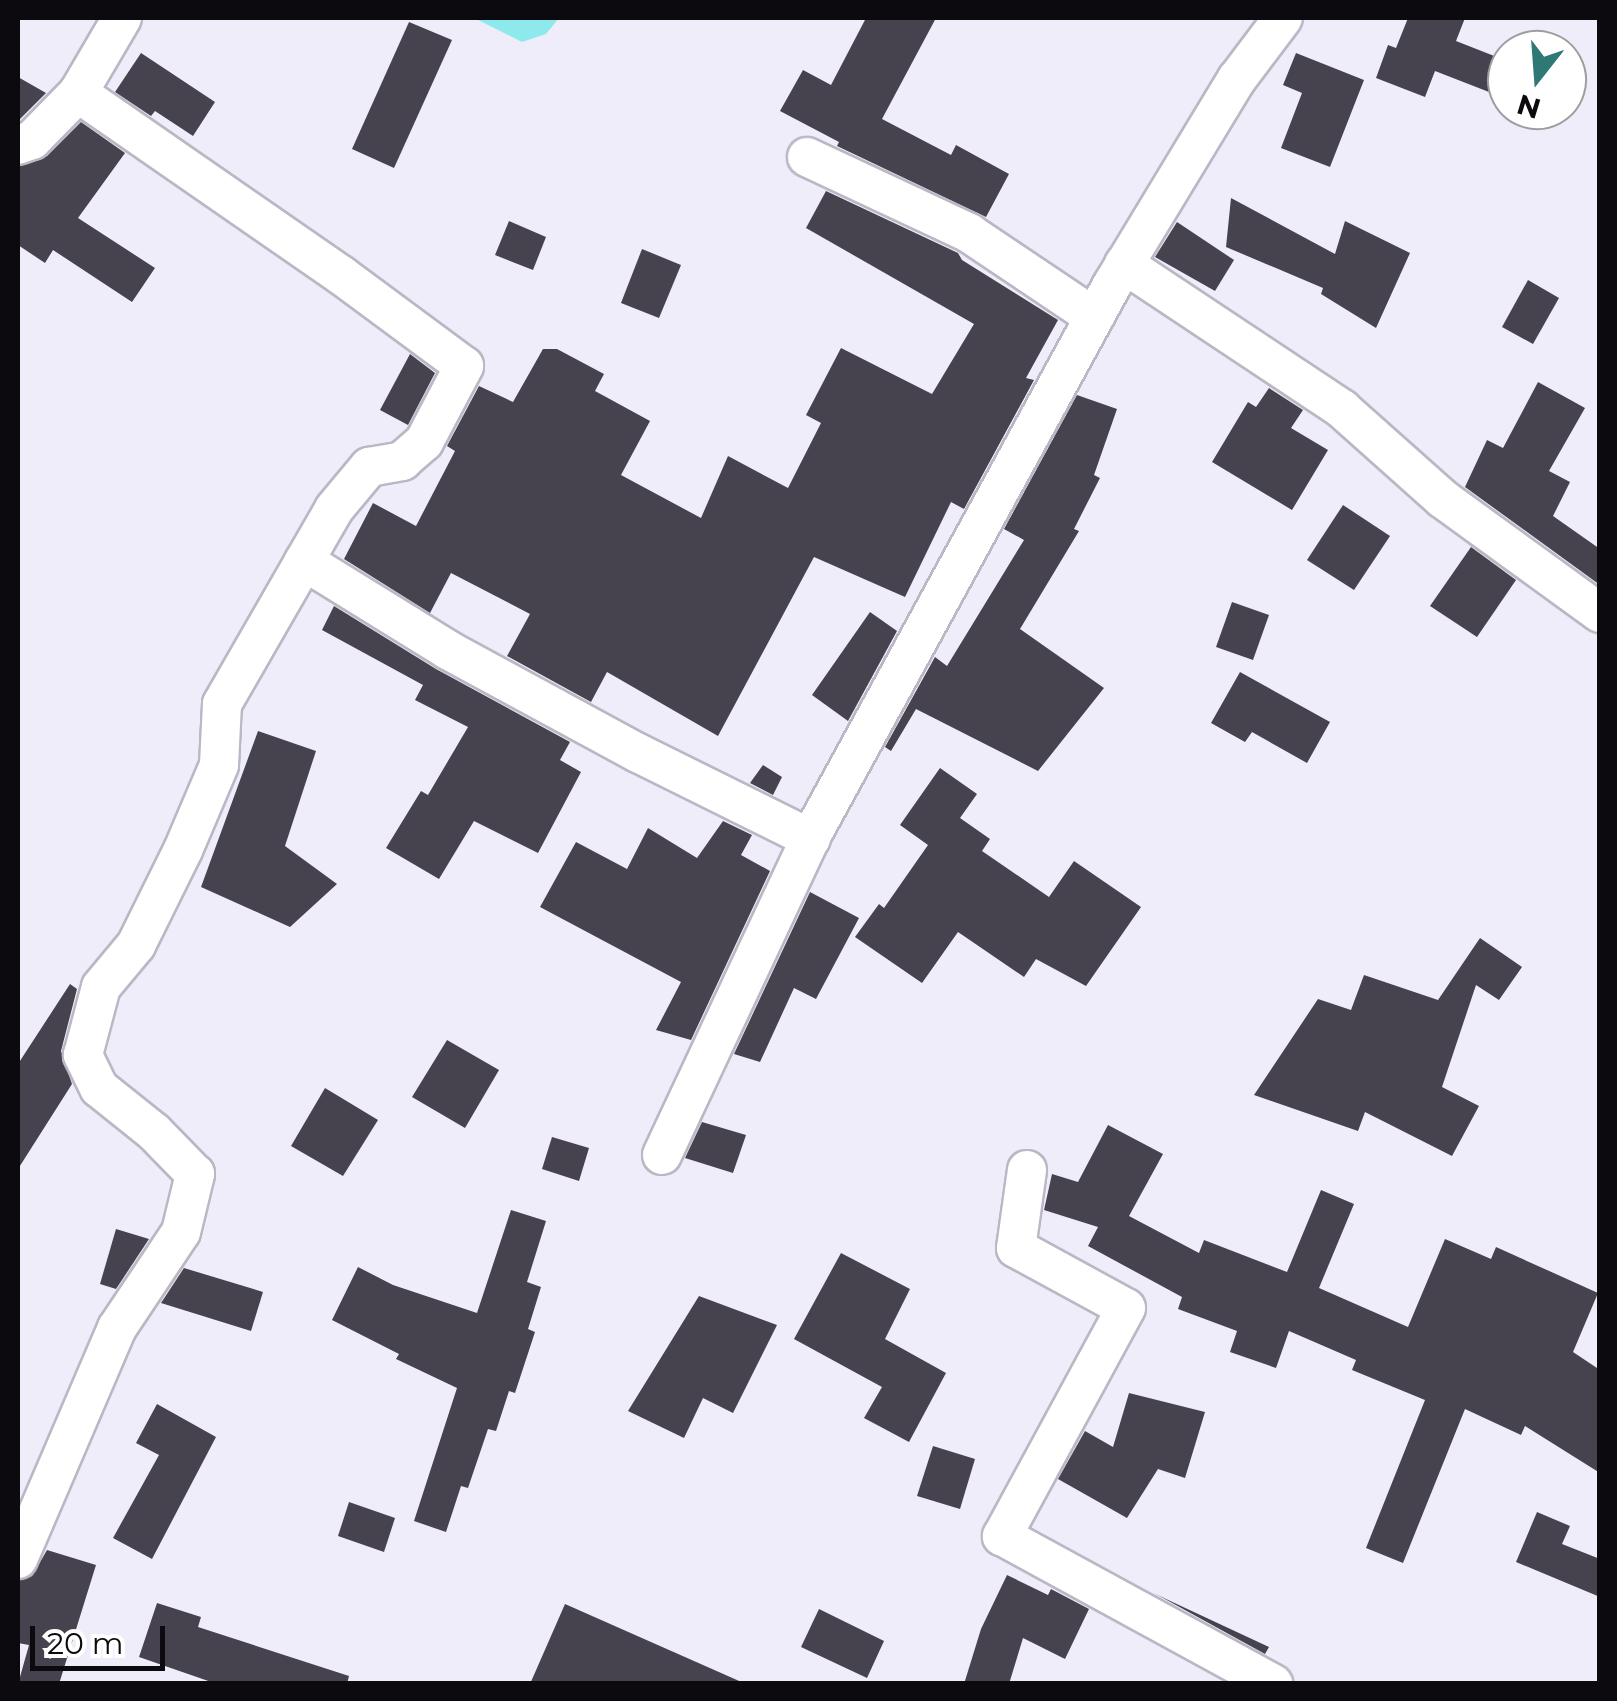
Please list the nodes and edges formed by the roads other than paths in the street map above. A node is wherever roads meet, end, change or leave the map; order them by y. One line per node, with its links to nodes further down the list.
1 (122, 18): 3 (street)
2 (1283, 18): 6 (street)
3 (78, 93): 4 (street); 8 (street)
4 (18, 145)
5 (807, 157): 7 (street)
6 (1124, 264): 7 (street); 9 (street)
7 (1094, 317): 10 (street)
8 (304, 561): 10 (street); 13 (street)
9 (1600, 614)
10 (811, 838): 11 (street)
11 (662, 1155)
12 (1027, 1170): 14 (street)
13 (18, 1559)
14 (1273, 1684)

